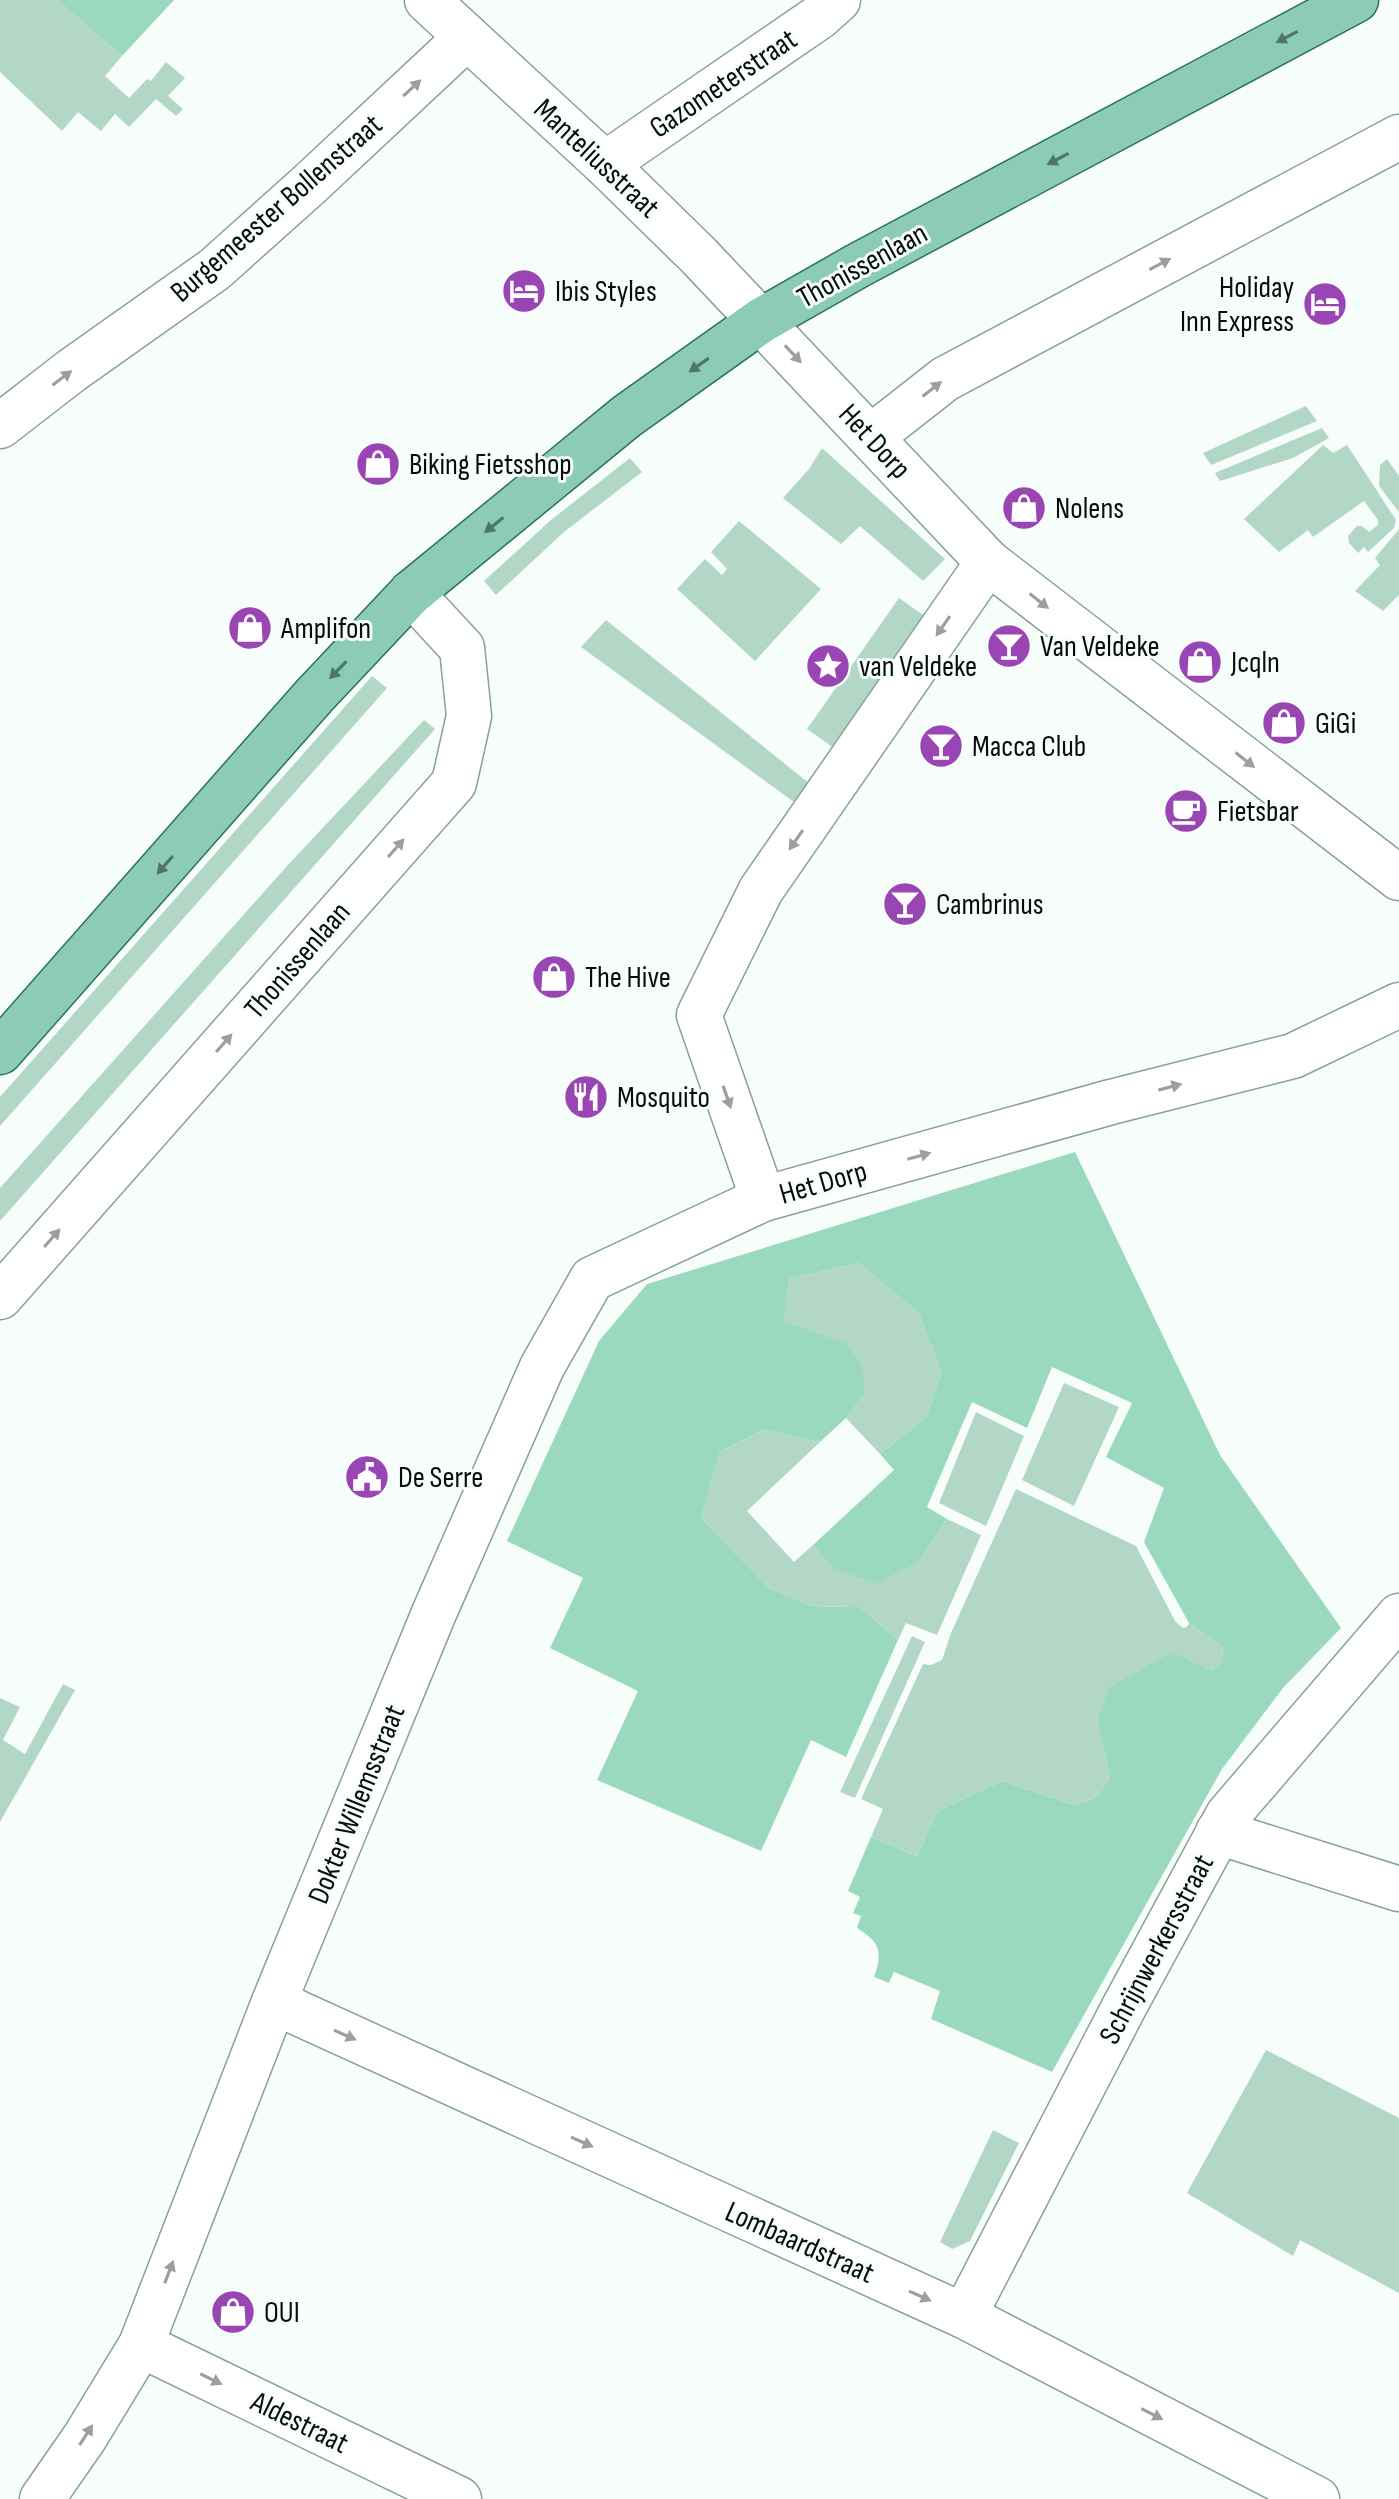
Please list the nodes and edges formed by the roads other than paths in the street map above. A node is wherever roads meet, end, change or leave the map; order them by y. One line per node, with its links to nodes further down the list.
1 (427, 0): 4 (street, Manteliusstraat)
2 (838, 0): 6 (street, Gazometerstraat)
3 (1356, 0): 7 (main road, Thonissenlaan, one-way to 7)
4 (467, 37): 6 (street, Manteliusstraat); 8 (street, Burgemeester Bollenstraat, one-way to 4)
5 (1399, 137): 9 (street, one-way to 5)
6 (605, 164): 7 (street, Manteliusstraat)
7 (762, 320): 9 (street, Het Dorp, one-way to 9); 11 (main road, Thonissenlaan, one-way to 11)
8 (0, 426)
9 (871, 437): 10 (street, Het Dorp)
10 (988, 562): 12 (street, Het Dorp, one-way to 12); 15 (street, Het Dorp, one-way to 15)
11 (411, 593): 14 (main road, Thonissenlaan, one-way to 14); 16 (street, Thonissenlaan, one-way to 11)
12 (1399, 878)
13 (1399, 1005): 15 (street, Het Dorp, one-way to 13)
14 (0, 1052)
15 (763, 1199): 20 (street, Dokter Willemsstraat)
16 (0, 1297)
17 (1399, 1616): 18 (street, Schrijnwerkersstraat)
18 (1218, 1832): 19 (street); 21 (street, Schrijnwerkersstraat)
19 (1399, 1889)
20 (274, 2002): 21 (street, Lombaardstraat, one-way to 21); 22 (street, Dokter Willemsstraat, one-way to 20)
21 (964, 2316): 25 (street, Lombaardstraat, one-way to 25)
22 (141, 2345): 23 (street, Dokter Willemsstraat, one-way to 22); 24 (street, Aldestraat, one-way to 24)
23 (42, 2499)
24 (459, 2499)
25 (1317, 2499)

